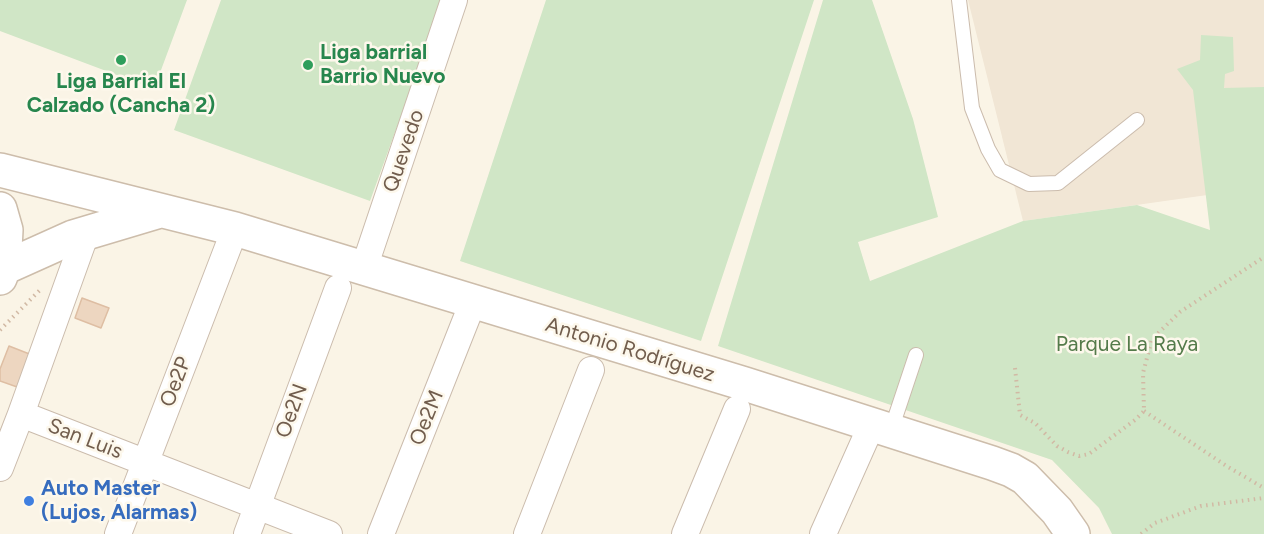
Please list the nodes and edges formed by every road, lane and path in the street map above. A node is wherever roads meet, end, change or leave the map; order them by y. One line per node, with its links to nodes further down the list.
1 (454, 0): 10 (street, Quevedo)
2 (959, 0): 3 (lane)
3 (1137, 120)
4 (0, 170): 6 (street, Antonio Rodríguez)
5 (0, 209): 11 (street)
6 (160, 211): 7 (street, Antonio Rodríguez); 8 (street)
7 (235, 229): 10 (street, Antonio Rodríguez); 23 (street, Oe2P)
8 (86, 233): 11 (street); 21 (street, San Luis)
9 (1264, 257): 20 (path)
10 (364, 268): 14 (street, Antonio Rodríguez)
11 (2, 273)
12 (46, 283): 15 (path)
13 (338, 288): 27 (street, Oe2N)
14 (473, 302): 22 (street, Antonio Rodríguez); 31 (street, Oe2M)
15 (0, 330)
16 (916, 356): 22 (lane)
17 (1015, 368): 20 (path)
18 (591, 370): 32 (street)
19 (737, 409): 33 (street)
20 (1144, 411): 25 (path)
21 (21, 414): 23 (street, San Luis); 24 (street)
22 (882, 427): 34 (street); 35 (street, Antonio Rodríguez)
23 (146, 462): 27 (street, San Luis); 28 (street, Oe2P)
24 (0, 468)
25 (1264, 488)
26 (1264, 498): 36 (path)
27 (257, 506): 29 (street, Oe2N); 30 (street, San Luis)
28 (118, 534)
29 (247, 534)
30 (328, 534)
31 (381, 534)
32 (527, 534)
33 (685, 534)
34 (823, 534)
35 (1073, 534)
36 (1141, 534)

